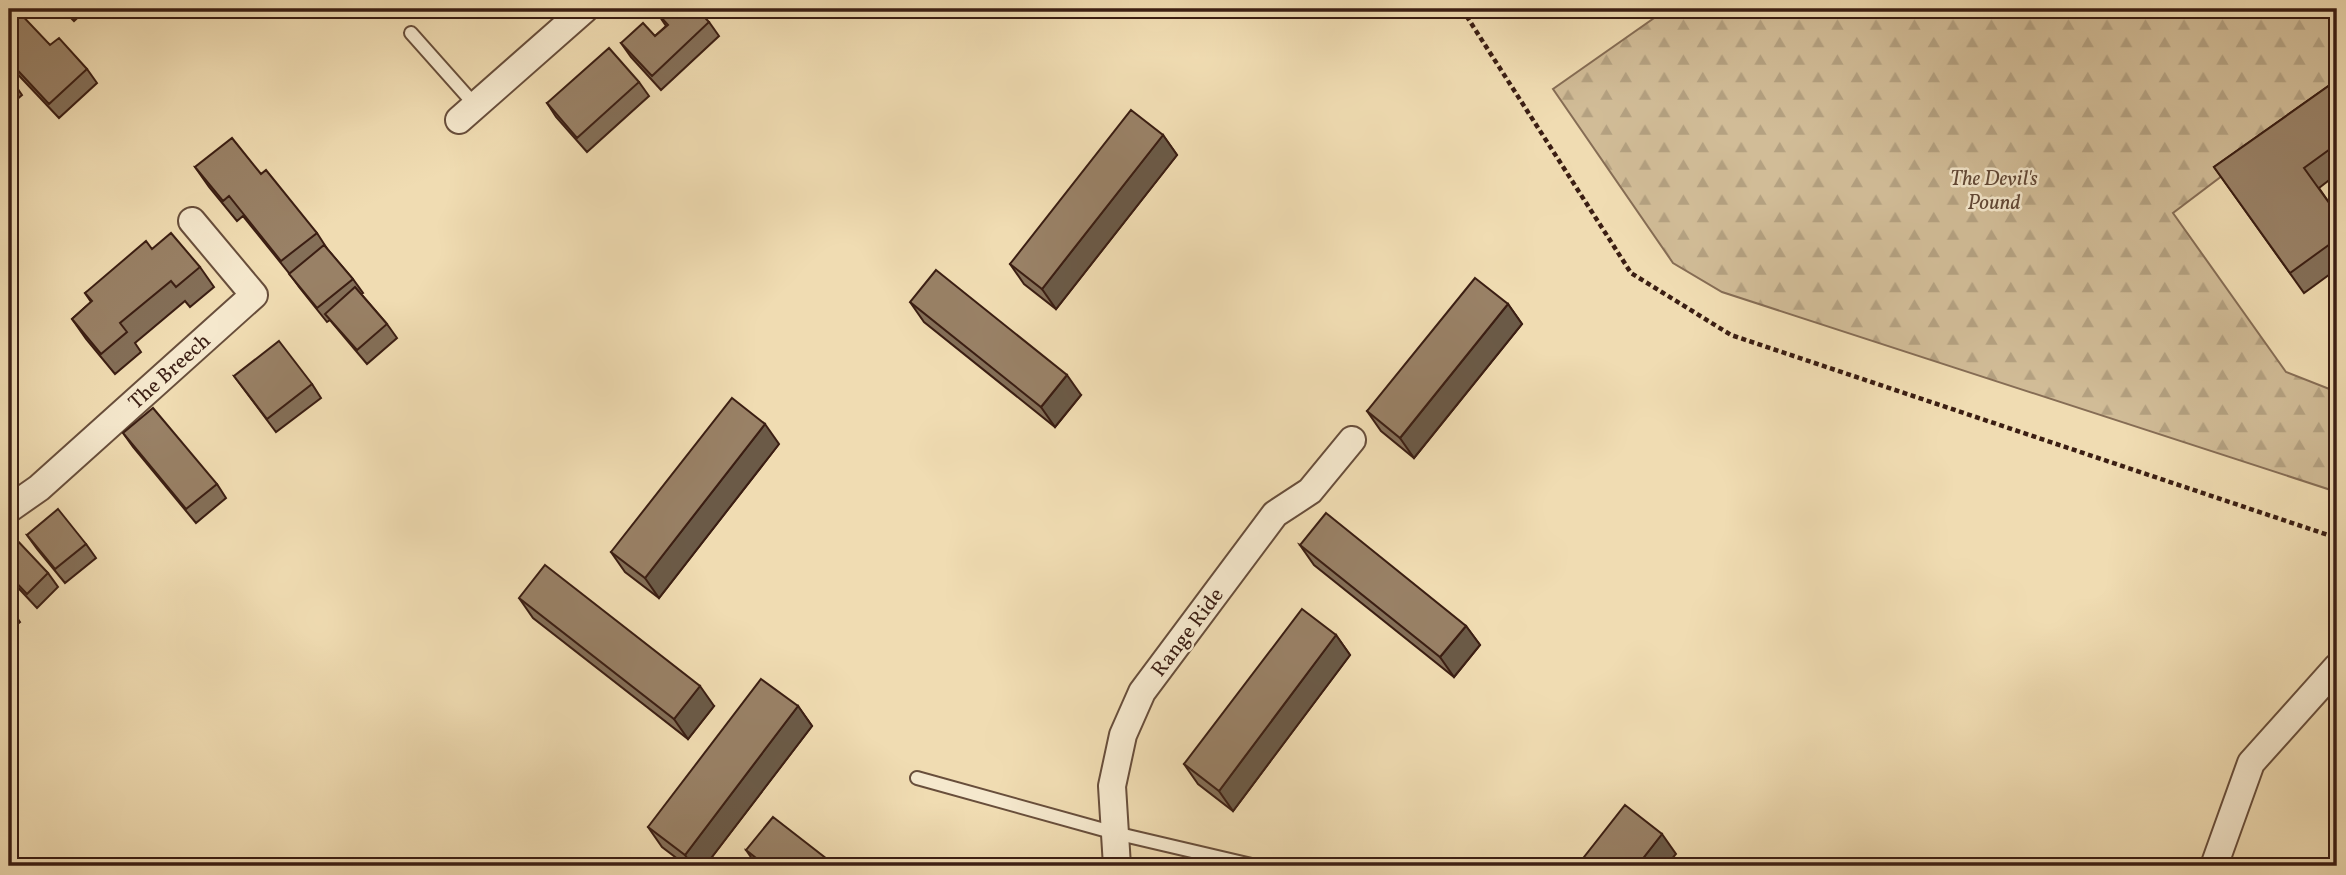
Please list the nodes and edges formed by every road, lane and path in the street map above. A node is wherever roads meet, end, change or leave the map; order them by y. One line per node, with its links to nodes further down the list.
1 (585, 9): 4 (street)
2 (1462, 9): 8 (path)
3 (411, 33): 4 (lane)
4 (467, 112)
5 (192, 221): 7 (street, The Breech)
6 (1352, 440): 11 (street, Range Ride)
7 (9, 509)
8 (2337, 538)
9 (2337, 667): 14 (street)
10 (917, 778): 11 (lane)
11 (1115, 833): 12 (street, Range Ride); 13 (lane)
12 (1117, 866)
13 (1256, 866)
14 (2214, 866)

